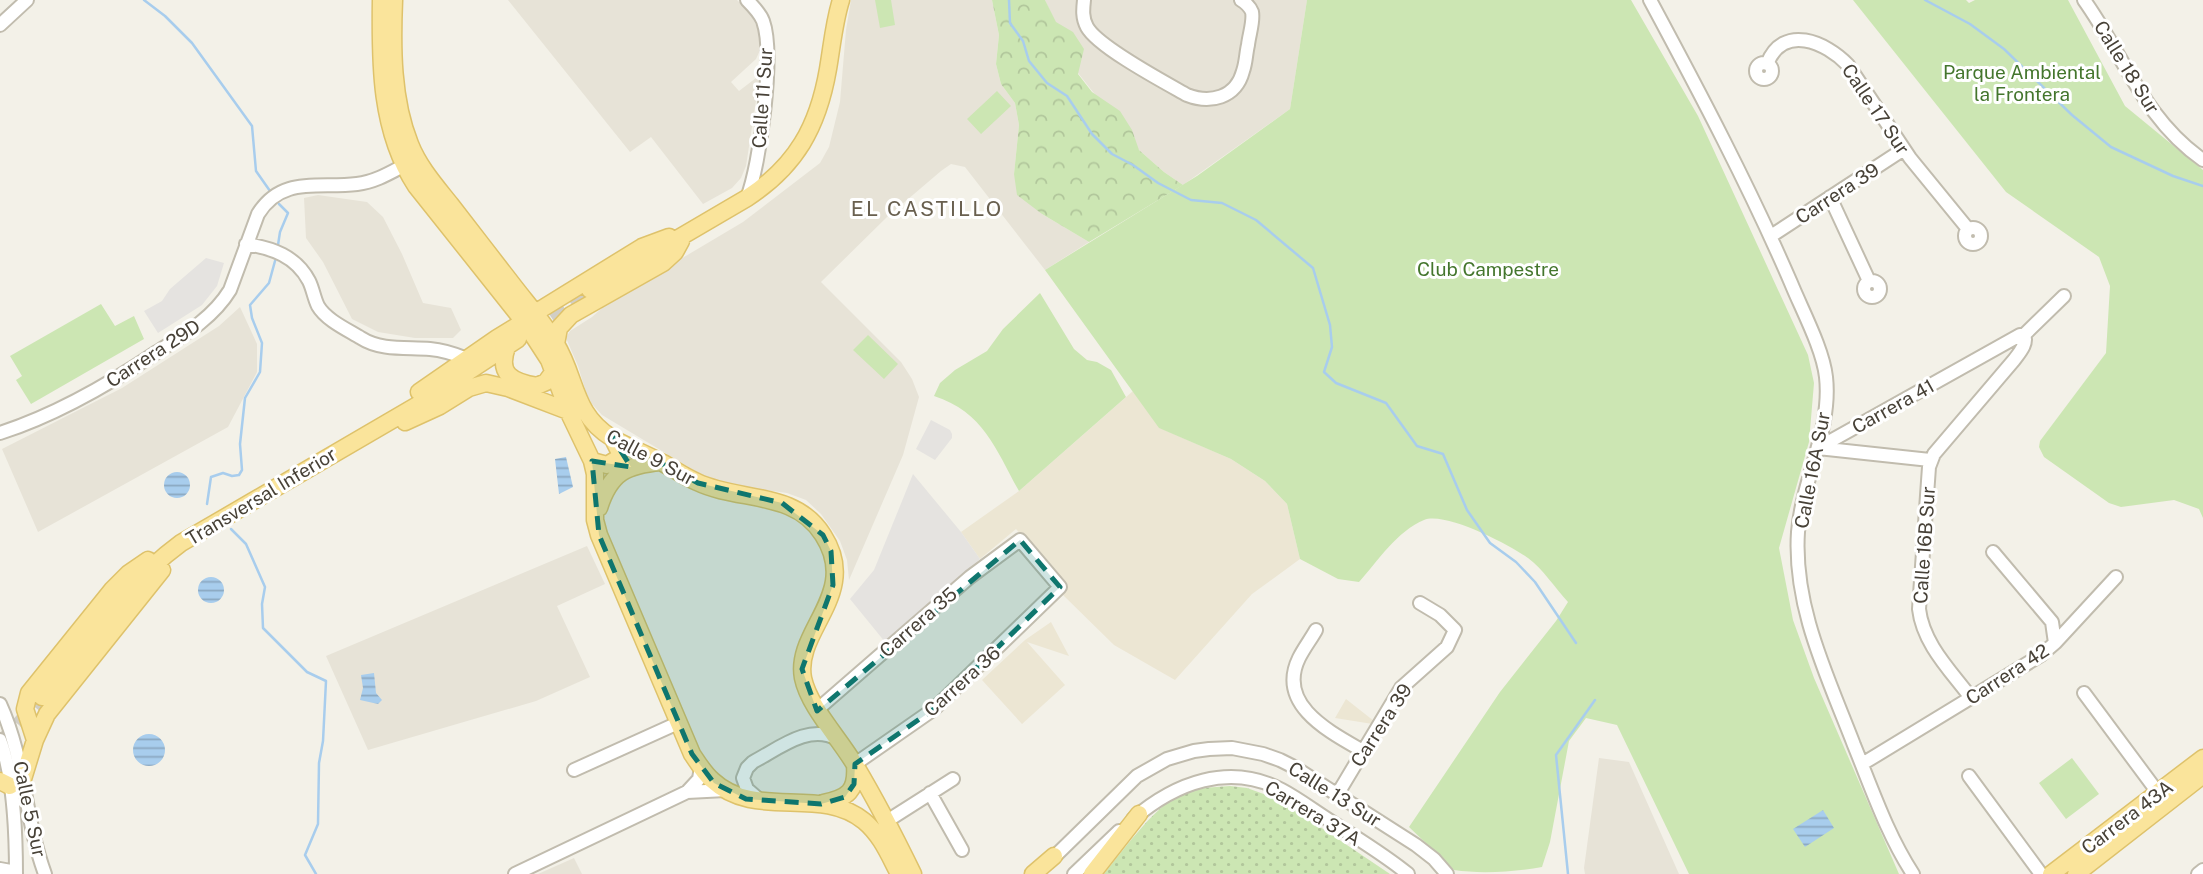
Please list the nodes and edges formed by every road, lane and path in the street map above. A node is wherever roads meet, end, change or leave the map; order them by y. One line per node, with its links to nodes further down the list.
1 (27, 0): 10 (street)
2 (380, 0): 13 (main road)
3 (394, 0): 13 (main road)
4 (747, 0): 15 (street, Calle 11 Sur)
5 (841, 0): 16 (main road)
6 (1084, 0): 9 (street)
7 (1650, 0): 20 (street, Calle 16A Sur)
8 (2084, 0): 14 (street, Calle 18 Sur)
9 (1245, 4)
10 (0, 25)
11 (1767, 64): 12 (street, Calle 17 Sur)
12 (1904, 149): 17 (street, Carrera 39); 19 (street, Calle 17 Sur)
13 (403, 154): 22 (street, Carrera 29D); 26 (main road, Calle 9 Sur)
14 (2203, 160)
15 (757, 161): 16 (street, Calle 11 Sur); 18 (street, Calle 11 Sur)
16 (778, 176): 18 (main road)
17 (1830, 197): 20 (street, Carrera 39); 23 (street)
18 (747, 198): 21 (main road)
19 (1968, 229)
20 (1771, 236): 35 (street, Calle 16A Sur)
21 (682, 237): 24 (main road); 26 (main road); 28 (main road)
22 (246, 244): 29 (street); 33 (street, Carrera 29D)
23 (1869, 281)
24 (590, 290)
25 (2064, 296): 27 (street, Carrera 41)
26 (530, 318): 28 (main road, Calle 9 Sur); 29 (main road); 30 (main road, Calle 9 Sur)
27 (2024, 335): 35 (street, Carrera 41); 36 (street, Carrera 41)
28 (556, 344): 34 (main road, Calle 9 Sur)
29 (467, 359): 32 (main road)
30 (554, 371): 31 (main road, Calle 9 Sur); 32 (main road, Transversal Inferior)
31 (568, 411): 32 (main road); 37 (main road, Calle 9 Sur)
32 (386, 424): 41 (main road, Transversal Inferior)
33 (0, 433)
34 (612, 437): 37 (main road); 38 (main road, Calle 9 Sur)
35 (1818, 448): 36 (street, Carrera 41); 59 (street, Calle 16A Sur)
36 (1930, 460): 49 (street, Calle 16B Sur)
37 (592, 461): 39 (main road, Calle 9 Sur)
38 (661, 462): 39 (main road); 51 (main road, Calle 9 Sur)
39 (596, 520): 52 (main road, Calle 9 Sur)
40 (1993, 552): 46 (street, Carrera 42)
41 (165, 555): 48 (main road, Transversal Inferior); 54 (main road); 54 (main road)
42 (2116, 577): 46 (street)
43 (1060, 587): 51 (street, Carrera 35); 58 (street, Carrera 36)
44 (1419, 603): 56 (street, Carrera 39)
45 (1316, 629): 56 (street)
46 (2055, 643): 49 (street, Carrera 42)
47 (2084, 693): 69 (street)
48 (42, 697)
49 (1971, 698): 59 (street, Carrera 42)
50 (0, 704): 65 (street, Calle 5 Sur)
51 (818, 709): 55 (main road, Calle 9 Sur)
52 (678, 723): 60 (main road, Calle 9 Sur); 61 (street)
53 (0, 740): 65 (street, Calle 5 Sur)
54 (35, 740): 65 (main road)
55 (840, 741): 58 (main road, Calle 9 Sur); 71 (street)
56 (1363, 751): 70 (street, Carrera 39)
57 (2203, 758): 69 (main road, Carrera 43A)
58 (855, 764): 72 (main road); 74 (main road, Calle 9 Sur)
59 (1862, 764): 90 (street, Calle 16A Sur)
60 (701, 767): 66 (main road, Calle 9 Sur); 67 (street)
61 (574, 770)
62 (2203, 775): 93 (main road, Carrera 43A)
63 (1969, 776): 91 (street)
64 (953, 779): 68 (street)
65 (11, 782): 79 (street, Calle 5 Sur); 80 (street, Calle 5 Sur)
66 (726, 790): 67 (street); 71 (main road, Calle 9 Sur)
67 (687, 792): 81 (street)
68 (930, 793): 74 (street); 75 (street)
69 (2159, 794): 92 (main road, Carrera 43A)
70 (1337, 795): 76 (street, Calle 13 Sur); 89 (street, Calle 13 Sur)
71 (763, 802): 72 (main road, Calle 9 Sur)
72 (821, 804): 82 (main road, Calle 9 Sur)
73 (1139, 814): 86 (street, Carrera 37A); 87 (main road); 88 (street, Carrera 37A)
74 (887, 821): 83 (main road, Calle 9 Sur)
75 (962, 850)
76 (1055, 856): 84 (main road); 85 (street)
77 (0, 869): 79 (street)
78 (2203, 870): 94 (street)
79 (16, 873)
80 (45, 874)
81 (515, 874)
82 (899, 874)
83 (913, 874)
84 (1033, 874)
85 (1040, 874)
86 (1074, 874)
87 (1092, 874)
88 (1408, 874)
89 (1447, 874)
90 (1913, 874)
91 (2041, 874)
92 (2051, 874)
93 (2076, 874)
94 (2198, 874)

